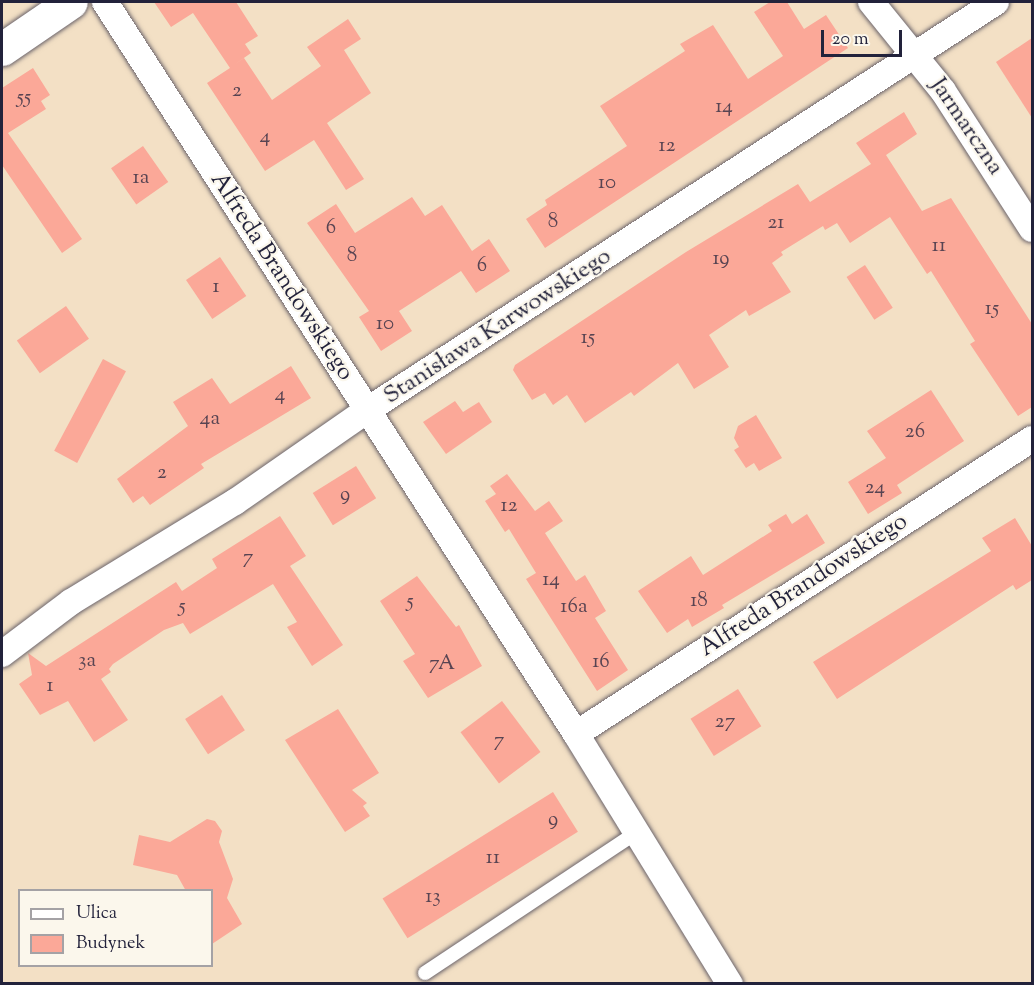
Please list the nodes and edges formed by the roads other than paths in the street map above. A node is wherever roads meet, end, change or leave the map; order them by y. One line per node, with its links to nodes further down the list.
1 (71, 2): 5 (street)
2 (105, 2): 8 (street, Alfreda Brandowskiego)
3 (871, 2): 6 (street, Jarmarczna)
4 (996, 2): 6 (street, Stanisława Karwowskiego)
5 (2, 49)
6 (916, 54): 7 (street, Jarmarczna); 8 (street, Stanisława Karwowskiego)
7 (1032, 229)
8 (366, 411): 10 (street, Stanisława Karwowskiego); 11 (street, Alfreda Brandowskiego)
9 (1032, 439): 11 (street, Alfreda Brandowskiego)
10 (2, 654)
11 (576, 734): 12 (street, Alfreda Brandowskiego)
12 (637, 832): 13 (lane); 14 (street, Alfreda Brandowskiego)
13 (425, 973)
14 (730, 984)

